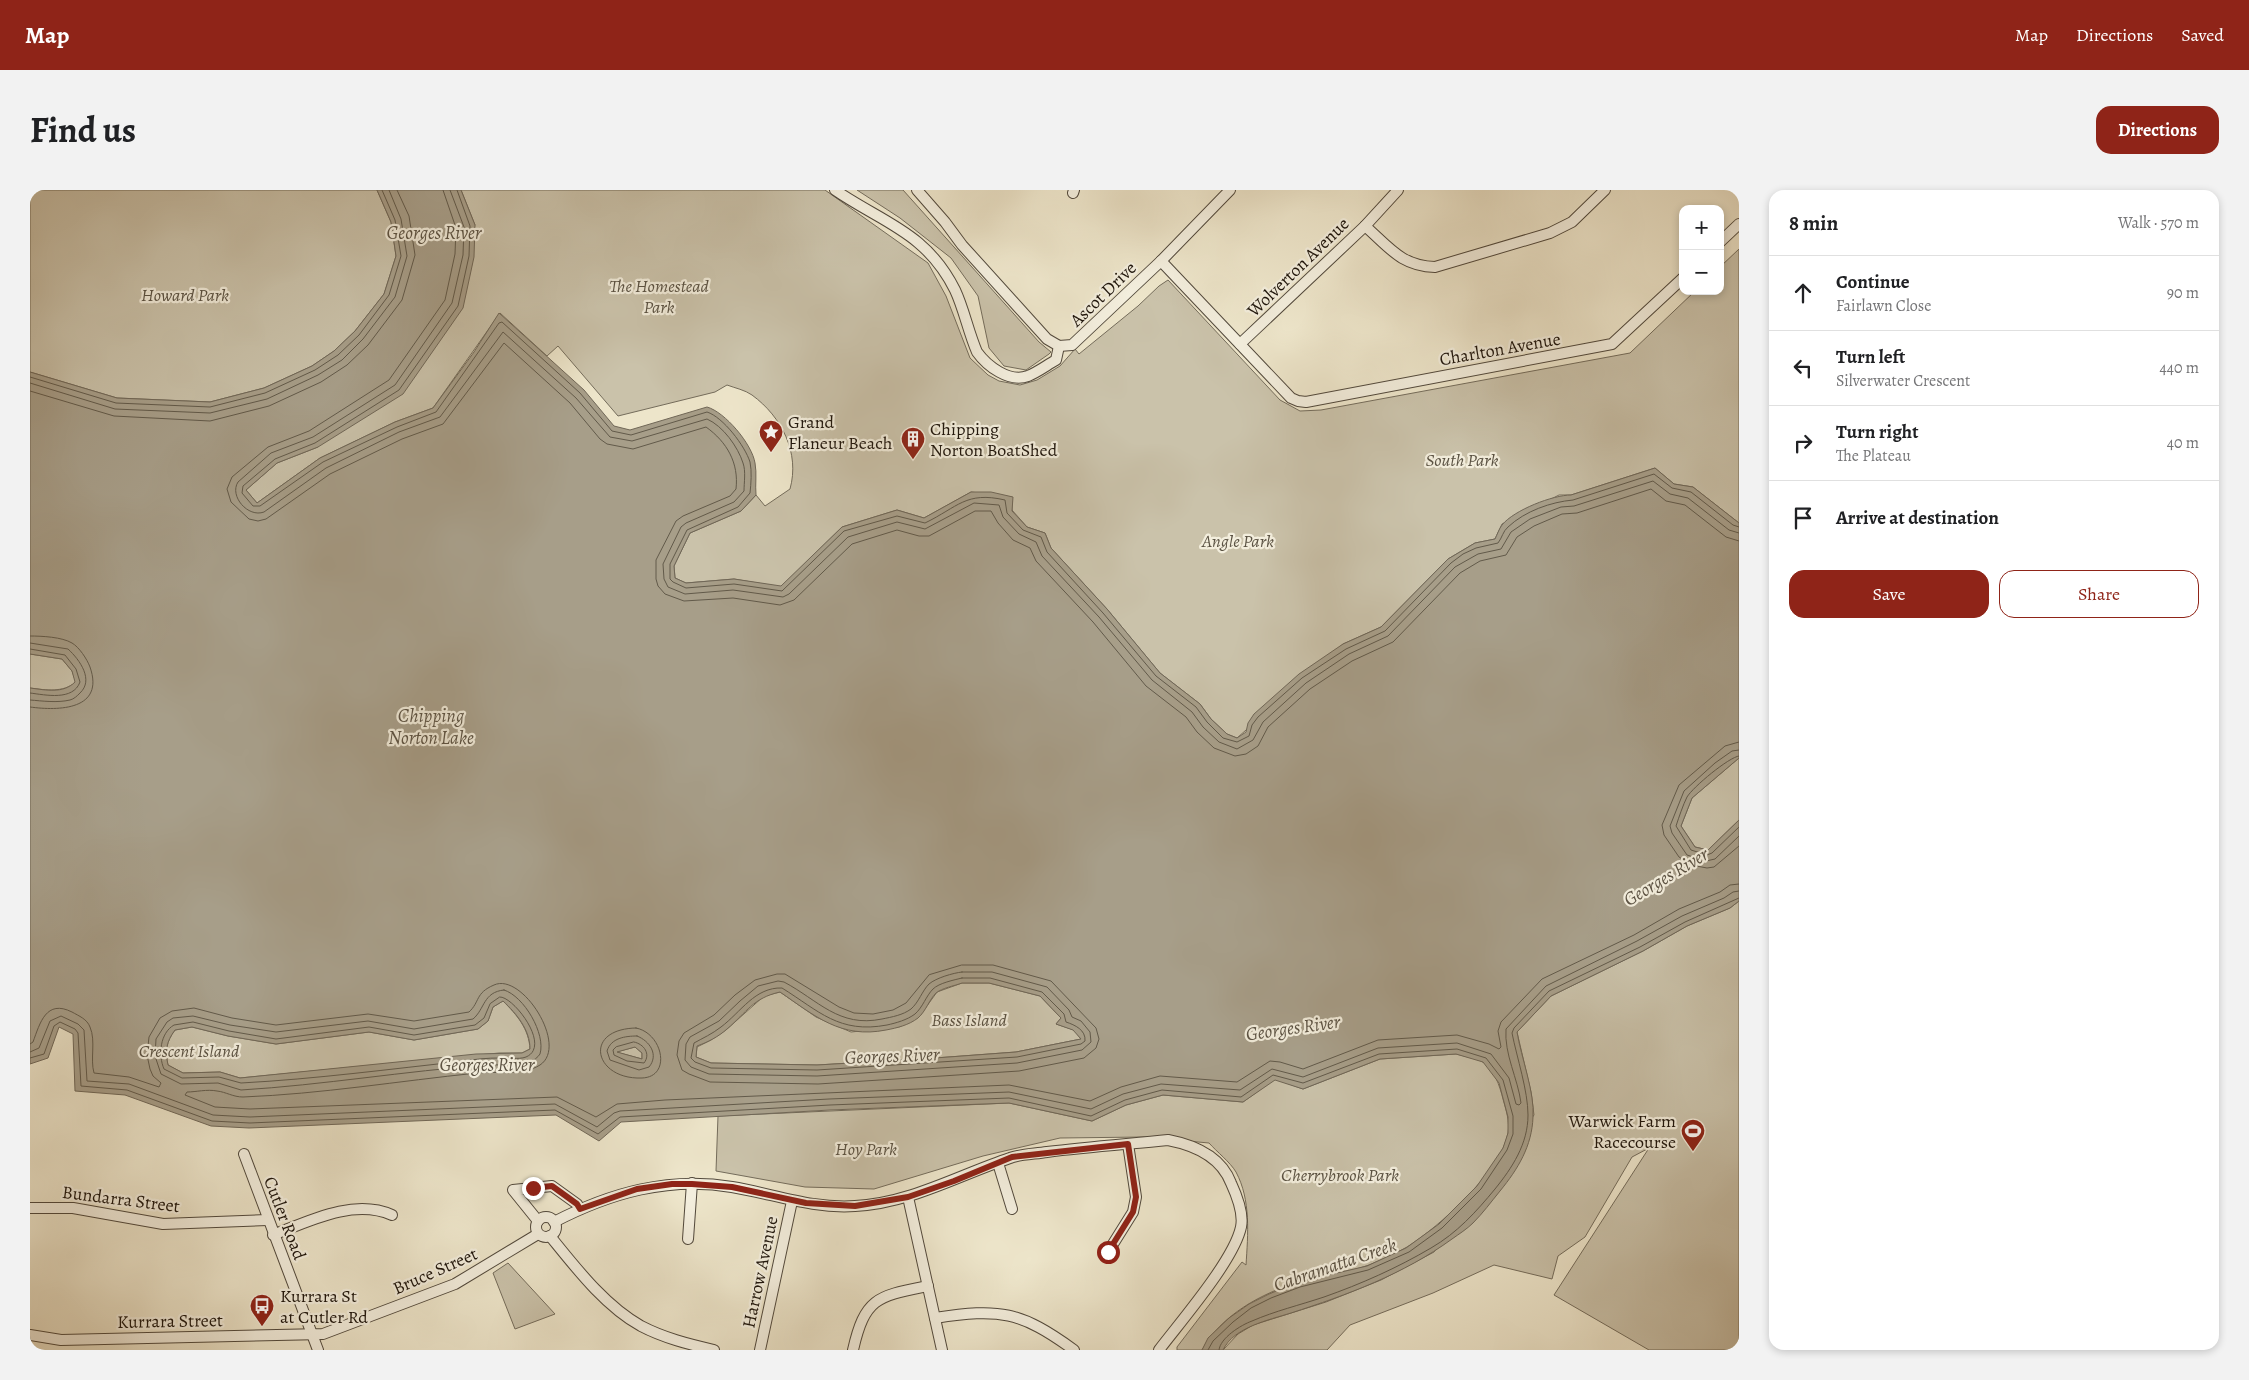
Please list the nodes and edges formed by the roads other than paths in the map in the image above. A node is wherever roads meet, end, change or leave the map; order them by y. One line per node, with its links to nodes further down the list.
1 (835, 190): 12 (street)
2 (917, 190): 12 (street, Ascot Drive)
3 (1230, 190): 9 (street, Ascot Drive)
4 (1398, 190): 7 (street, Wolverton Avenue)
5 (1605, 190): 7 (street)
6 (1739, 224): 8 (street)
7 (1365, 226): 11 (street, Wolverton Avenue)
8 (1724, 238)
9 (1161, 261): 11 (street); 12 (street, Ascot Drive)
10 (1679, 282): 11 (street, Charlton Avenue)
11 (1240, 344)
12 (1059, 346)
13 (1128, 1144): 15 (street); 30 (street); 42 (street)
14 (244, 1154): 23 (street, Cutler Road)
15 (998, 1163): 17 (street); 21 (street)
16 (692, 1184): 18 (street); 20 (street); 29 (street)
17 (908, 1197): 18 (street); 31 (street)
18 (792, 1201): 38 (street, Harrow Avenue)
19 (31, 1208): 23 (street, Bundarra Street)
20 (580, 1209): 24 (street); 25 (street)
21 (1012, 1209)
22 (392, 1215): 27 (street)
23 (268, 1220): 27 (street, Cutler Road)
24 (538, 1221): 25 (street); 26 (street)
25 (554, 1222): 28 (street)
26 (538, 1234): 28 (street); 33 (street, Bruce Street)
27 (273, 1235): 33 (street, Cutler Road)
28 (550, 1236): 35 (street)
29 (688, 1238)
30 (1108, 1252)
31 (928, 1286): 32 (street); 39 (street)
32 (935, 1318): 40 (street); 41 (street)
33 (312, 1334): 34 (street, Kurrara Street); 36 (street, Cutler Road)
34 (30, 1335)
35 (676, 1346): 37 (street)
36 (318, 1350)
37 (714, 1350)
38 (760, 1350)
39 (853, 1350)
40 (942, 1350)
41 (1074, 1350)
42 (1159, 1350)

